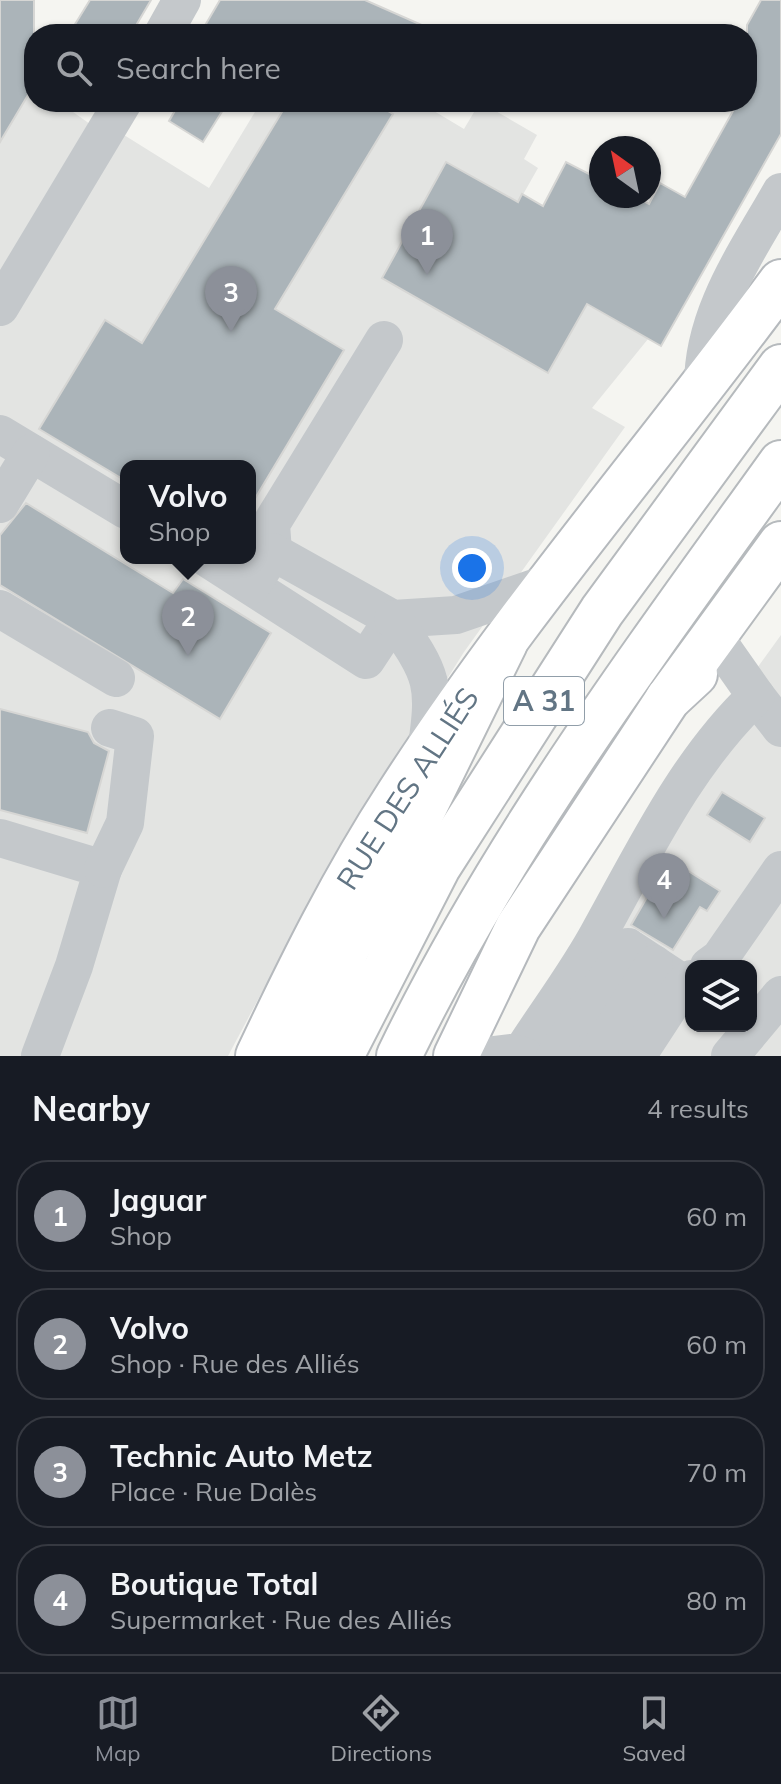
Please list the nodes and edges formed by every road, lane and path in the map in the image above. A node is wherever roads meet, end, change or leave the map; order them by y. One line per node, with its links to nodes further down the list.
1 (182, 0): 2 (street)
2 (169, 24)
3 (117, 112): 6 (street)
4 (781, 192): 9 (street)
5 (781, 282): 9 (main road, RUE DES ALLIÉS)
6 (0, 307)
7 (384, 340): 15 (street)
8 (781, 367): 38 (main road, A 31)
9 (703, 388): 18 (main road, RUE DES ALLIÉS)
10 (15, 444): 12 (street); 13 (street)
11 (781, 463): 39 (main road, A 31)
12 (0, 504)
13 (120, 506)
14 (781, 544): 26 (main road)
15 (273, 552): 19 (street); 21 (street)
16 (217, 564): 19 (street)
17 (781, 581): 23 (main road)
18 (549, 583): 21 (street); 22 (main road, RUE DES ALLIÉS)
19 (252, 585): 21 (street)
20 (0, 609): 24 (street)
21 (393, 619): 29 (street)
22 (505, 643): 29 (main road, RUE DES ALLIÉS); 37 (main road)
23 (723, 649): 25 (street); 26 (main road)
24 (116, 678)
25 (756, 696): 28 (street); 33 (street)
26 (668, 699): 40 (main road)
27 (110, 728): 31 (street)
28 (781, 728)
29 (426, 753): 36 (main road, RUE DES ALLIÉS)
30 (0, 838): 31 (street)
31 (103, 869): 35 (street)
32 (781, 870): 33 (street)
33 (661, 962): 42 (street); 43 (street); 44 (street); 45 (street)
34 (781, 995): 46 (street)
35 (40, 1056)
36 (258, 1056)
37 (303, 1056)
38 (341, 1056)
39 (399, 1056)
40 (456, 1056)
41 (485, 1056): 42 (street)
42 (522, 1056)
43 (555, 1056)
44 (596, 1056)
45 (637, 1056)
46 (730, 1056)

